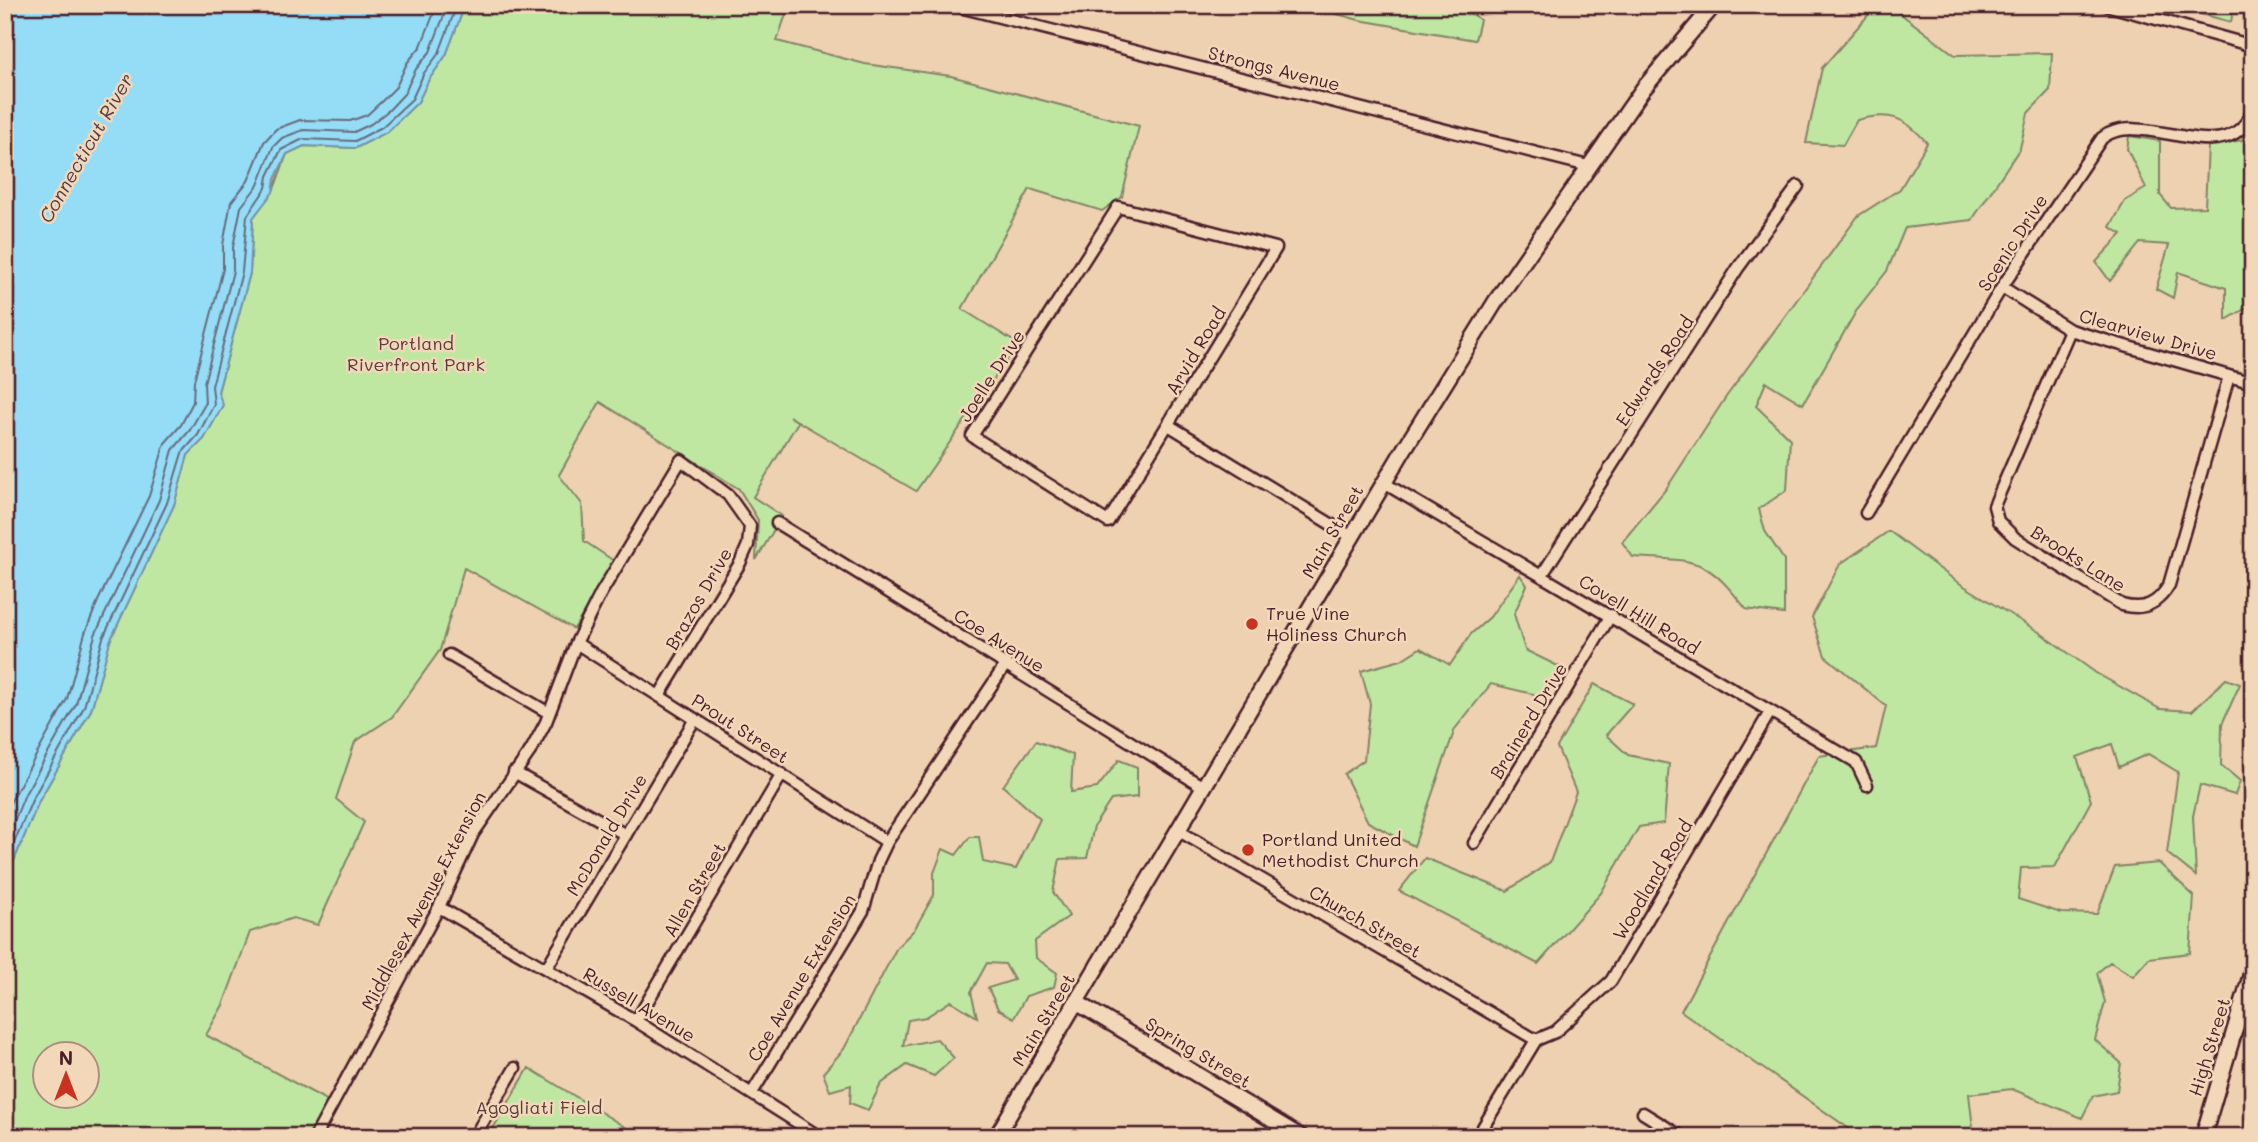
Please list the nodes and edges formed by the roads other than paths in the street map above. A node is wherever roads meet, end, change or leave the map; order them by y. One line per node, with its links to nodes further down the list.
1 (953, 5): 6 (street, Strongs Avenue)
2 (1714, 5): 6 (main road, Main Street)
3 (2106, 5): 4 (street)
4 (2253, 46)
5 (2253, 108): 9 (street, Scenic Drive)
6 (1588, 166): 15 (main road, Main Street)
7 (1798, 186): 19 (street, Edwards Road)
8 (1118, 207): 13 (street, Arvid Road); 13 (street, Joelle Drive)
9 (2002, 288): 10 (street, Clearview Drive); 16 (street, Scenic Drive)
10 (2070, 330): 11 (street, Clearview Drive); 11 (street, Brooks Lane)
11 (2229, 376): 12 (street, Clearview Drive)
12 (2253, 383)
13 (1170, 426): 18 (street)
14 (681, 460): 21 (street, Middlesex Avenue Extension); 24 (street, Brazos Drive)
15 (1384, 482): 18 (main road, Main Street); 19 (street, Covell Hill Road)
16 (1866, 513)
17 (777, 523): 23 (street, Coe Avenue)
18 (1352, 537): 31 (main road, Main Street)
19 (1542, 575): 20 (street, Covell Hill Road)
20 (1611, 615): 25 (street, Covell Hill Road); 35 (street, Brainerd Drive)
21 (576, 643): 24 (street, Prout Street); 26 (street, Middlesex Avenue Extension)
22 (449, 655): 26 (street)
23 (1006, 664): 31 (street, Coe Avenue); 34 (street, Coe Avenue Extension)
24 (659, 696): 27 (street, Prout Street)
25 (1770, 712): 30 (street, Covell Hill Road); 41 (street, Woodland Road)
26 (550, 713): 28 (street, Middlesex Avenue Extension)
27 (695, 719): 29 (street, Prout Street); 33 (street, McDonald Drive)
28 (514, 772): 33 (street); 36 (street, Middlesex Avenue Extension)
29 (782, 774): 34 (street, Prout Street); 40 (street, Allen Street)
30 (1867, 785)
31 (1205, 788): 32 (main road, Main Street)
32 (1179, 831): 39 (main road, Main Street); 41 (street, Church Street)
33 (626, 835): 37 (street, McDonald Drive)
34 (887, 842): 43 (street, Coe Avenue Extension)
35 (1474, 842)
36 (439, 907): 37 (street, Russell Avenue); 45 (street, Middlesex Avenue Extension)
37 (547, 967): 40 (street, Russell Avenue)
38 (2253, 968): 52 (main road, High Street)
39 (1076, 1002): 48 (main road, Main Street); 49 (main road, Spring Street)
40 (636, 1021): 43 (street, Russell Avenue)
41 (1536, 1040): 50 (street)
42 (515, 1068): 46 (street)
43 (752, 1093): 47 (street, Russell Avenue)
44 (1643, 1113): 51 (street)
45 (315, 1137)
46 (474, 1137)
47 (820, 1137)
48 (996, 1137)
49 (1301, 1137)
50 (1477, 1137)
51 (1682, 1137)
52 (2203, 1137)

